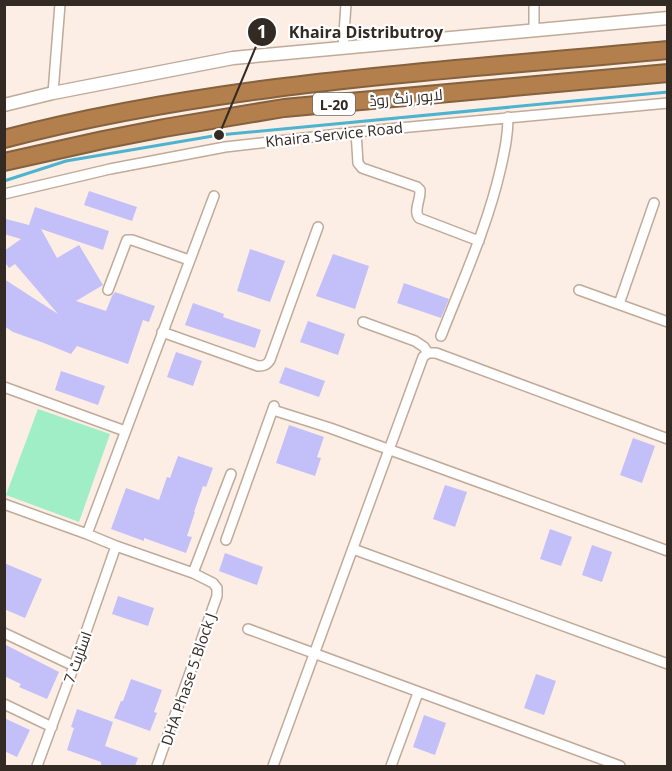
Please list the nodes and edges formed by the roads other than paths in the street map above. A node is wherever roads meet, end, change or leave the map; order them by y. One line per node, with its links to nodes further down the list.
1 (60, 4): 9 (street)
2 (346, 4): 6 (street)
3 (534, 4): 5 (street)
4 (668, 18): 5 (street)
5 (534, 30): 6 (street)
6 (343, 48): 9 (street)
7 (668, 50): 14 (highway, لاہور رنگ روڈ / L-20)
8 (668, 73): 15 (highway, لاہور رنگ روڈ / L-20)
9 (53, 93): 11 (street)
10 (668, 103): 12 (street, Khaira Service Road)
11 (4, 105)
12 (508, 117): 13 (street, Khaira Service Road); 20 (street)
13 (356, 132): 16 (street, Khaira Service Road); 20 (street)
14 (4, 139)
15 (4, 162)
16 (4, 194)
17 (214, 196): 21 (street)
18 (654, 204): 24 (street)
19 (318, 228): 27 (street)
20 (479, 241): 28 (street)
21 (189, 260): 22 (street); 27 (street)
22 (108, 290)
23 (579, 290): 24 (street)
24 (619, 304): 26 (street)
25 (363, 322): 29 (street)
26 (668, 322)
27 (162, 332): 31 (street)
28 (441, 336)
29 (428, 353): 32 (street); 33 (street)
30 (4, 387): 31 (street)
31 (125, 432): 36 (street)
32 (668, 439)
33 (389, 450): 37 (street); 39 (street); 40 (street)
34 (231, 474): 41 (street)
35 (4, 504): 36 (street)
36 (87, 534): 38 (street)
37 (226, 540)
38 (116, 546): 41 (street); 46 (street, اسٹریٹ 7)
39 (353, 549): 44 (street); 45 (street)
40 (668, 551)
41 (193, 573): 51 (street, DHA Phase 5 Block J)
42 (248, 629): 44 (street)
43 (4, 633): 46 (street)
44 (314, 654): 47 (street); 52 (street)
45 (668, 664)
46 (74, 666): 49 (street, اسٹریٹ 7)
47 (418, 693): 53 (street); 54 (street)
48 (4, 704): 49 (street)
49 (52, 727): 50 (street, اسٹریٹ 7)
50 (37, 766)
51 (157, 766)
52 (273, 766)
53 (391, 766)
54 (620, 766)

